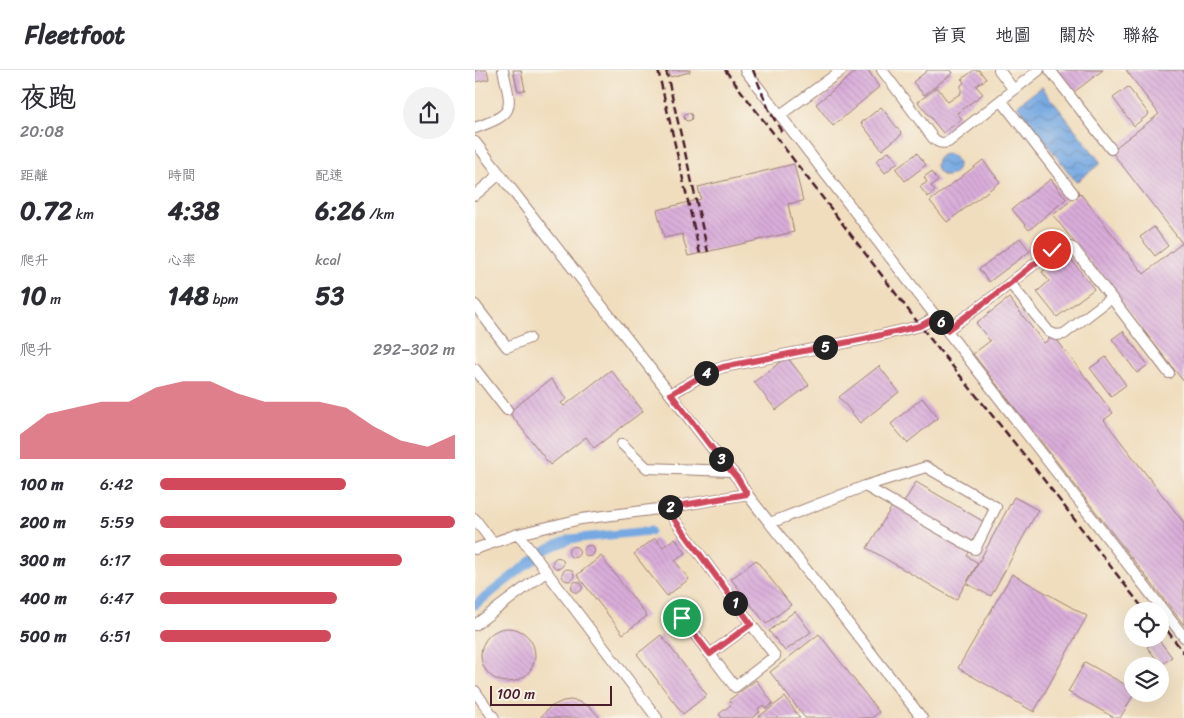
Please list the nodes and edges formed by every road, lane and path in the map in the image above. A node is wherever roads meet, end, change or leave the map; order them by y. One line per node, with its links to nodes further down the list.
1 (503, 70): 11 (lane)
2 (745, 70): 10 (lane)
3 (842, 70): 10 (lane)
4 (882, 70): 9 (lane)
5 (999, 70): 8 (lane)
6 (1039, 70): 8 (lane)
7 (1050, 70): 13 (lane)
8 (1014, 90): 9 (lane)
9 (1001, 100): 15 (lane)
10 (780, 115): 20 (lane)
11 (475, 128)
12 (475, 142): 14 (lane)
13 (1111, 149)
14 (500, 174): 16 (lane); 25 (lane)
15 (1073, 193)
16 (475, 195)
17 (1010, 283): 18 (lane); 18 (lane); 21 (lane)
18 (1111, 298): 24 (lane)
19 (475, 305): 22 (lane)
20 (936, 317): 21 (lane); 25 (lane)
21 (947, 330): 41 (lane)
22 (529, 338)
23 (475, 369): 26 (lane)
24 (1169, 372)
25 (671, 394): 28 (lane)
26 (507, 410)
27 (622, 444): 28 (lane)
28 (731, 471): 30 (lane)
29 (865, 486): 29 (lane); 33 (lane)
30 (747, 494): 31 (lane); 33 (lane)
31 (666, 508): 34 (lane); 39 (lane)
32 (475, 519): 35 (lane)
33 (770, 523): 46 (lane)
34 (517, 534): 35 (lane); 37 (lane)
35 (493, 543): 36 (lane)
36 (475, 549)
37 (546, 572): 40 (lane); 45 (lane)
38 (682, 618): 42 (lane)
39 (751, 624): 42 (lane); 42 (lane)
40 (475, 625)
41 (1184, 637)
42 (710, 654)
43 (475, 691): 44 (lane)
44 (494, 718)
45 (657, 718)
46 (921, 718)

